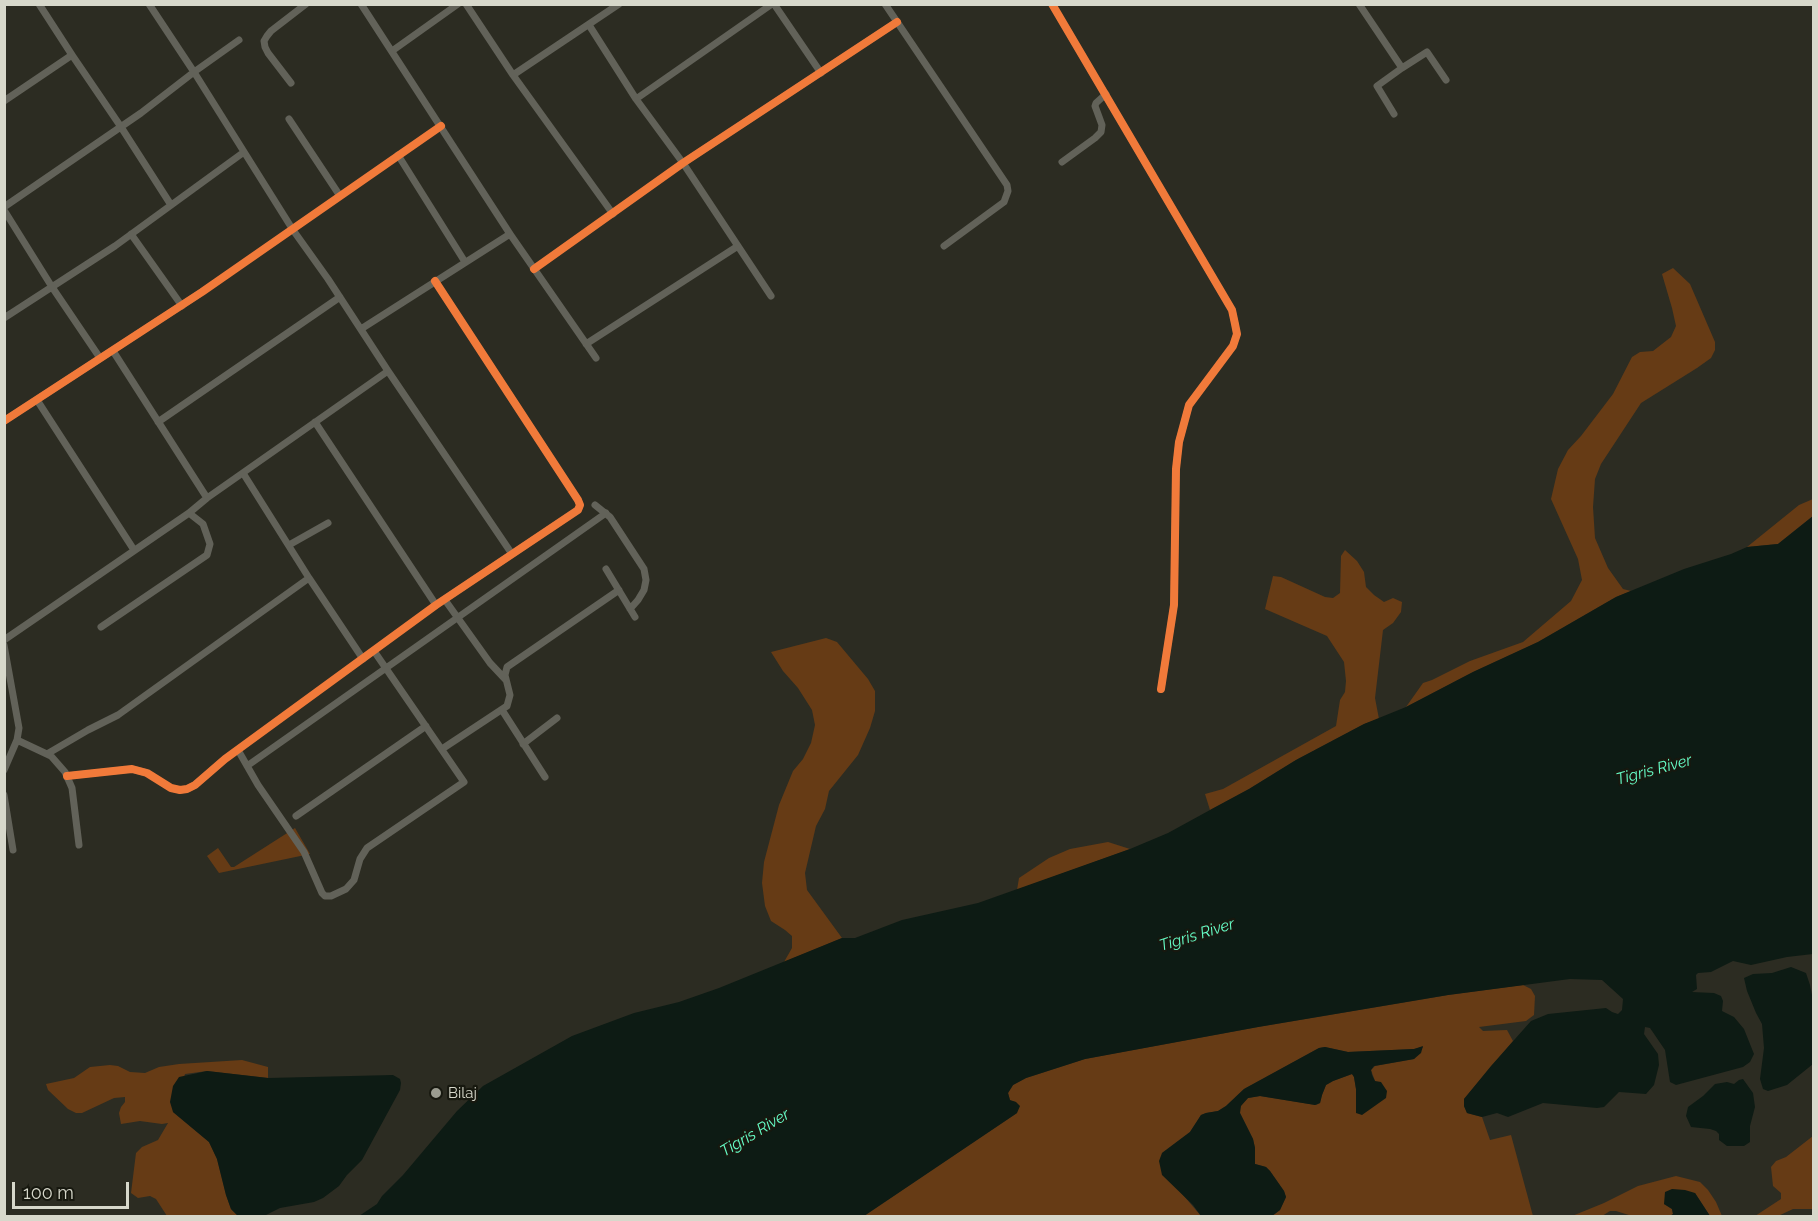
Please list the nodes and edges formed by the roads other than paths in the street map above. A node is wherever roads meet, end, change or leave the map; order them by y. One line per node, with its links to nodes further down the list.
1 (39, 4): 16 (street)
2 (149, 4): 18 (street)
3 (306, 4): 22 (street)
4 (361, 4): 15 (street)
5 (458, 4): 15 (street)
6 (466, 4): 20 (street)
7 (619, 4): 13 (street)
8 (773, 4): 19 (street); 24 (street)
9 (885, 4): 12 (street)
10 (1052, 4): 23 (street)
11 (1359, 4): 17 (street)
12 (897, 22): 19 (street); 42 (street)
13 (589, 25): 20 (street); 24 (street)
14 (238, 40): 18 (street)
15 (392, 51): 28 (street)
16 (72, 55): 25 (street); 29 (street)
17 (1402, 68): 21 (street); 26 (street)
18 (194, 72): 29 (street); 30 (street)
19 (821, 73): 33 (street)
20 (513, 75): 37 (street)
21 (1446, 80)
22 (291, 83)
23 (1106, 94): 32 (street); 85 (street)
24 (636, 99): 33 (street)
25 (4, 101)
26 (1394, 114)
27 (289, 119): 34 (street)
28 (441, 126): 31 (street); 40 (street)
29 (121, 127): 35 (street); 36 (street)
30 (244, 152): 35 (street); 38 (street)
31 (398, 155): 34 (street); 43 (street)
32 (1062, 162)
33 (683, 163): 37 (street); 41 (street)
34 (340, 196): 38 (street)
35 (171, 206): 39 (street)
36 (4, 208): 46 (street)
37 (614, 214): 44 (street)
38 (292, 230): 48 (street); 49 (street)
39 (131, 234): 46 (street); 49 (street)
40 (510, 234): 43 (street); 44 (street)
41 (738, 246): 47 (street); 52 (street)
42 (944, 246)
43 (465, 262): 45 (street)
44 (534, 269): 52 (street)
45 (435, 281): 51 (street); 69 (street)
46 (52, 287): 50 (street); 54 (street)
47 (771, 296)
48 (340, 297): 51 (street); 59 (street)
49 (182, 306): 53 (street)
50 (4, 318)
51 (361, 329): 56 (street)
52 (586, 344): 55 (street)
53 (113, 351): 54 (street); 59 (street)
54 (100, 358): 57 (street)
55 (596, 358)
56 (388, 371): 60 (street); 69 (street)
57 (37, 400): 58 (street); 68 (street)
58 (4, 421)
59 (158, 422): 62 (street)
60 (315, 422): 61 (street); 74 (street)
61 (243, 473): 62 (street); 67 (street)
62 (207, 498): 64 (street)
63 (595, 505): 65 (street)
64 (189, 513): 68 (street); 78 (street)
65 (606, 513): 75 (street); 77 (street)
66 (328, 523): 67 (street)
67 (289, 545): 71 (street)
68 (134, 550): 79 (street)
69 (512, 554): 73 (street)
70 (606, 569): 72 (street)
71 (309, 578): 82 (street); 93 (street)
72 (619, 590): 75 (street); 84 (street)
73 (445, 600): 74 (street); 77 (street)
74 (436, 605): 81 (street)
75 (630, 609): 76 (street)
76 (635, 617)
77 (458, 618): 83 (street); 84 (street)
78 (101, 627)
79 (4, 640)
80 (4, 645): 89 (street)
81 (374, 651): 82 (street); 83 (street)
82 (363, 659): 92 (street)
83 (386, 669): 88 (street); 94 (street)
84 (506, 680): 86 (street)
85 (1161, 689)
86 (502, 710): 90 (street); 91 (street)
87 (557, 718): 90 (street)
88 (426, 726): 91 (street); 99 (street)
89 (17, 740): 93 (street); 95 (street)
90 (523, 744): 97 (street)
91 (442, 748): 94 (street)
92 (238, 750): 94 (street); 96 (street)
93 (47, 754): 96 (street)
94 (247, 766)
95 (4, 770)
96 (68, 776): 100 (street)
97 (545, 777)
98 (4, 795): 101 (street)
99 (296, 816)
100 (79, 845)
101 (13, 850)

